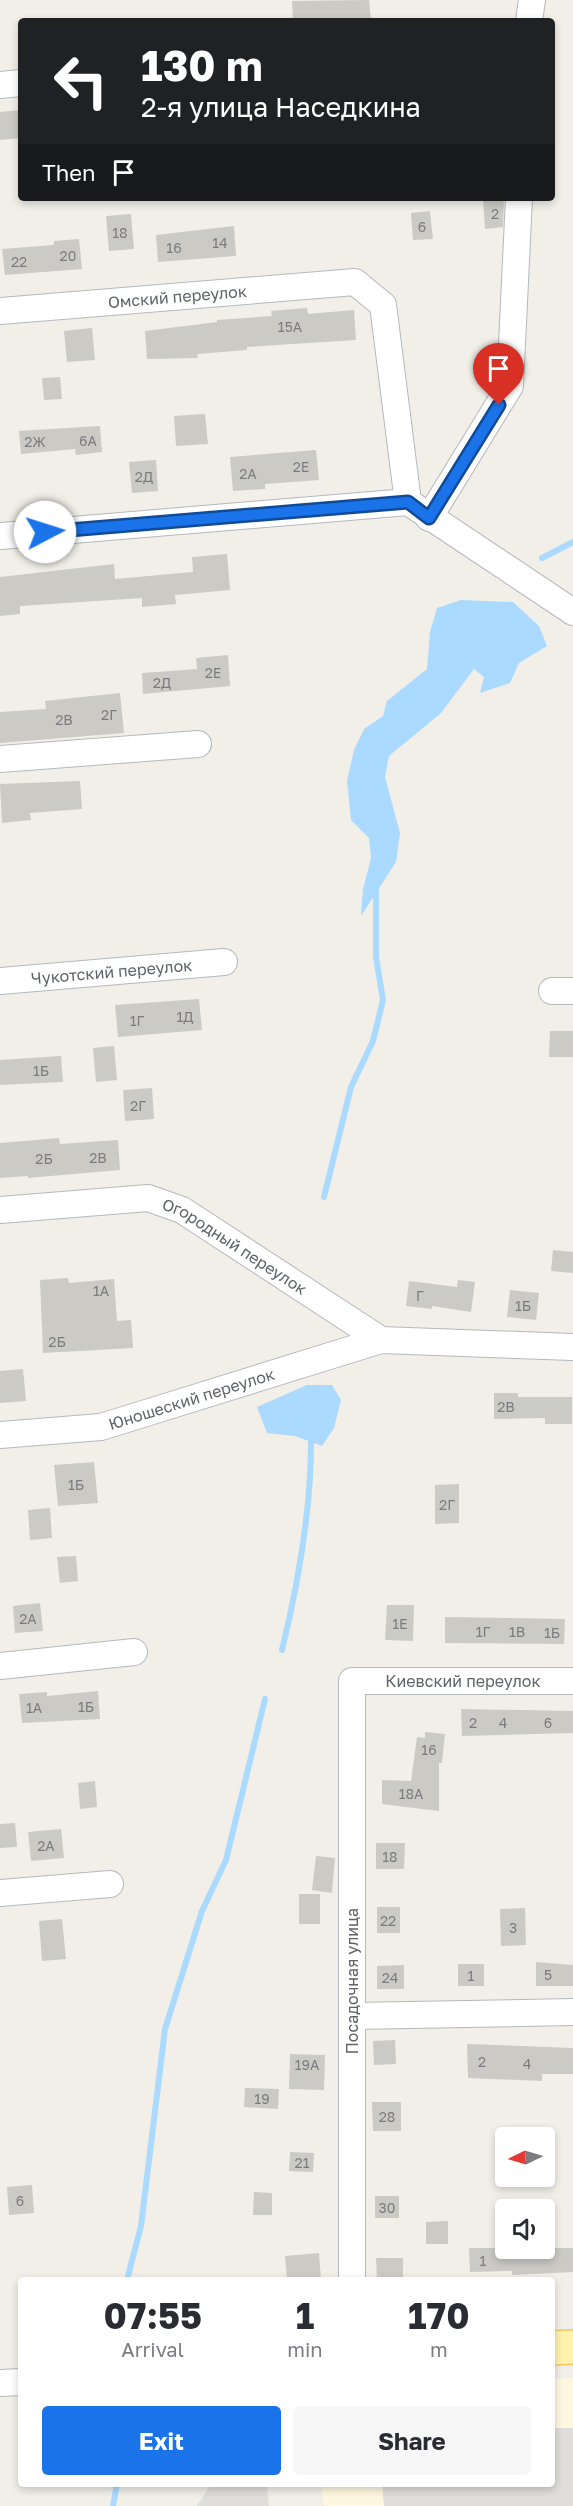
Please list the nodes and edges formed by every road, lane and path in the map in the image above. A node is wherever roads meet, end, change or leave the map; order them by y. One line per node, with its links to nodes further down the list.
1 (532, 0): 2 (street)
2 (529, 18)
3 (18, 83): 4 (street)
4 (0, 85)
5 (519, 201): 8 (street)
6 (0, 311): 7 (street, Омский переулок)
7 (408, 502): 8 (street); 9 (street)
8 (429, 518): 10 (street)
9 (0, 536)
10 (573, 612)
11 (198, 744): 12 (street)
12 (0, 759)
13 (224, 962): 14 (street, Чукотский переулок)
14 (0, 981)
15 (0, 1210): 16 (street, Огородный переулок)
16 (381, 1340): 17 (street); 18 (street, Юношеский переулок)
17 (573, 1347)
18 (0, 1435)
19 (134, 1652): 20 (street)
20 (0, 1666)
21 (573, 1681): 22 (street, Киевский переулок)
22 (352, 1682): 26 (street, Посадочная улица)
23 (110, 1884): 24 (street)
24 (0, 1893)
25 (573, 2012): 26 (street)
26 (352, 2016): 27 (street, Посадочная улица)
27 (352, 2277)
28 (573, 2347): 29 (main road)
29 (555, 2348)
30 (18, 2382): 31 (street)
31 (0, 2383)

